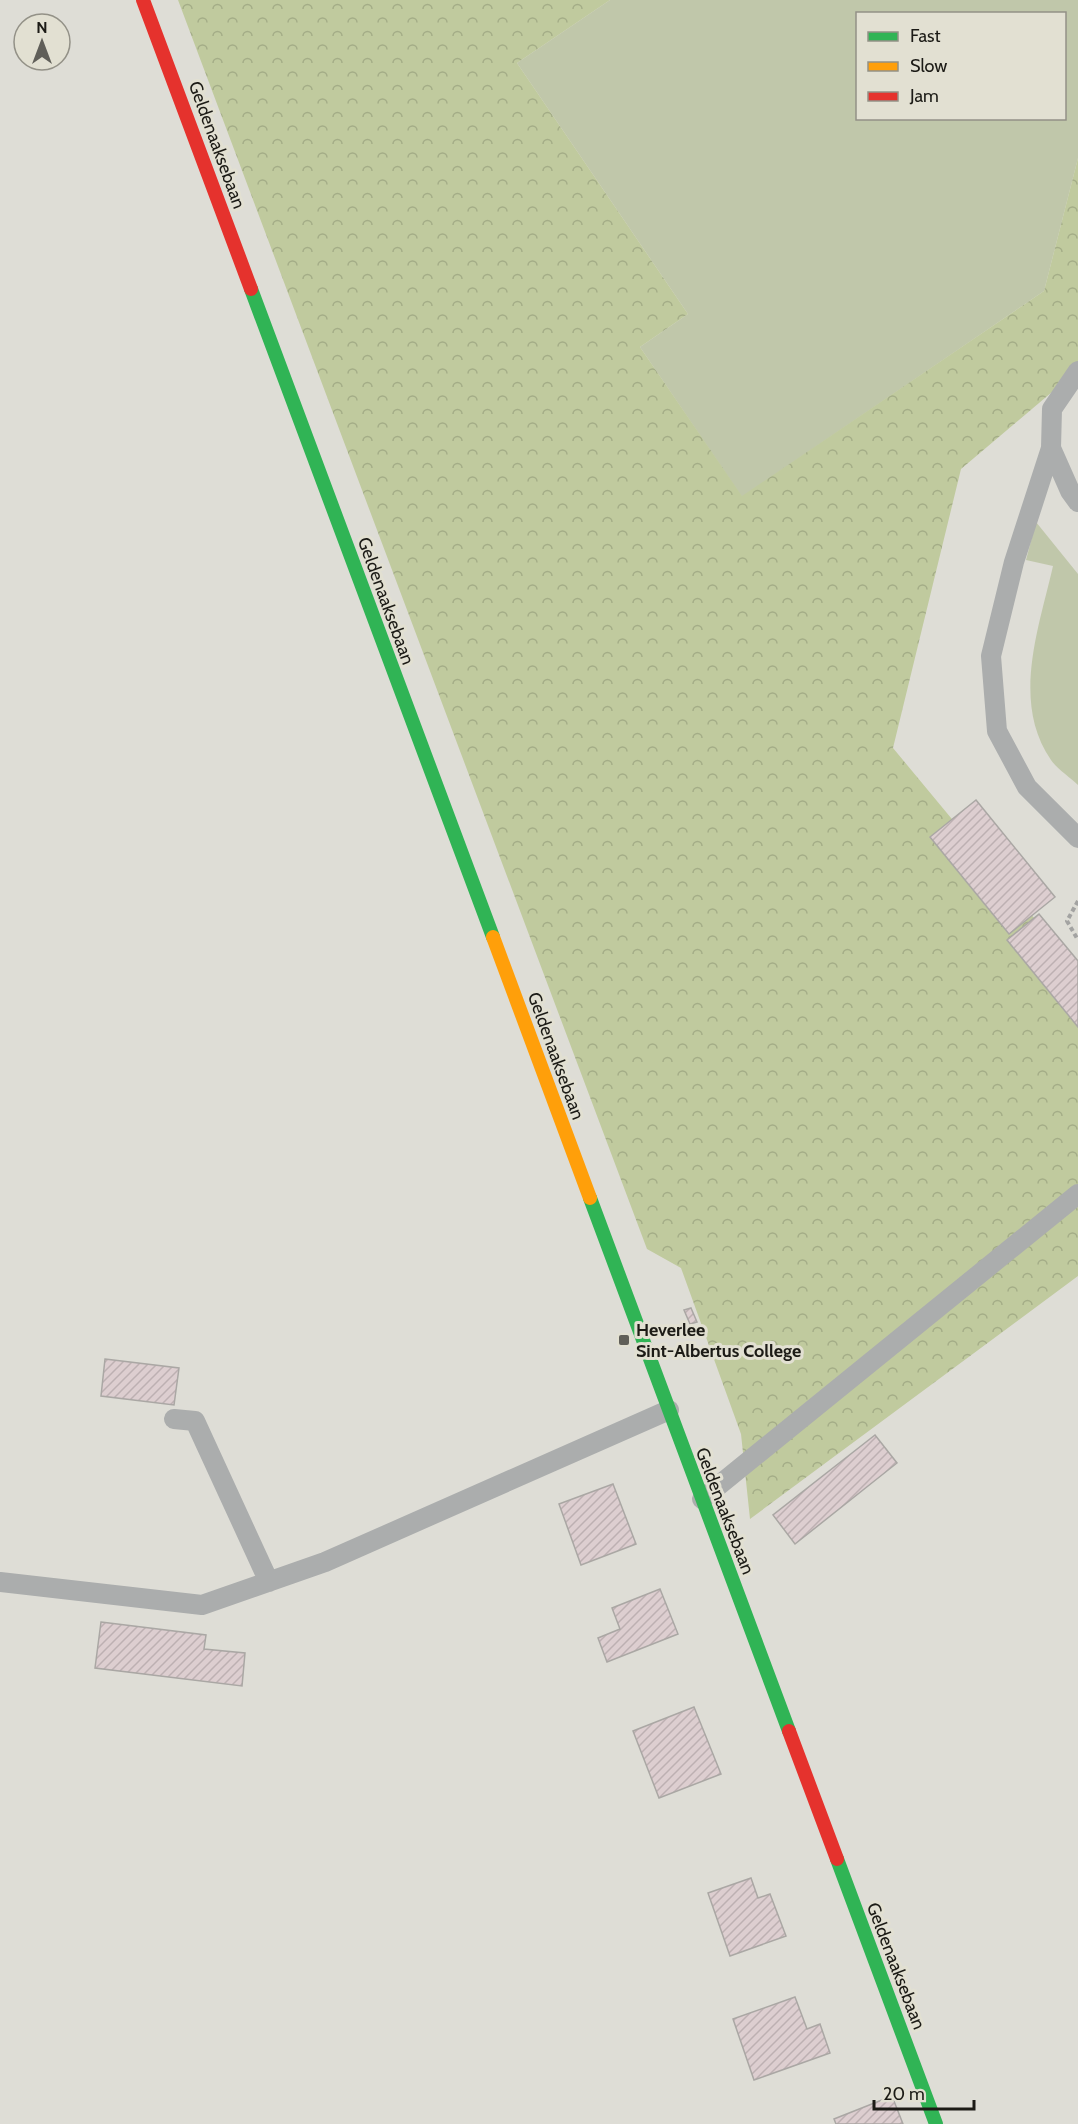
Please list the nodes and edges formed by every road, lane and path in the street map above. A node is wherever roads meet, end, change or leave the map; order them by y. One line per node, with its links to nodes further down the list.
1 (143, 0): 9 (street, Geldenaaksebaan)
2 (1078, 371): 3 (lane)
3 (1050, 448): 4 (lane); 5 (lane)
4 (1078, 502)
5 (1078, 838)
6 (1078, 901): 7 (path)
7 (1078, 940)
8 (1078, 1194): 11 (lane)
9 (669, 1410): 11 (street, Geldenaaksebaan); 13 (lane)
10 (174, 1419): 13 (lane)
11 (702, 1498): 14 (street, Geldenaaksebaan)
12 (0, 1582): 13 (lane)
13 (269, 1582)
14 (936, 2124)

